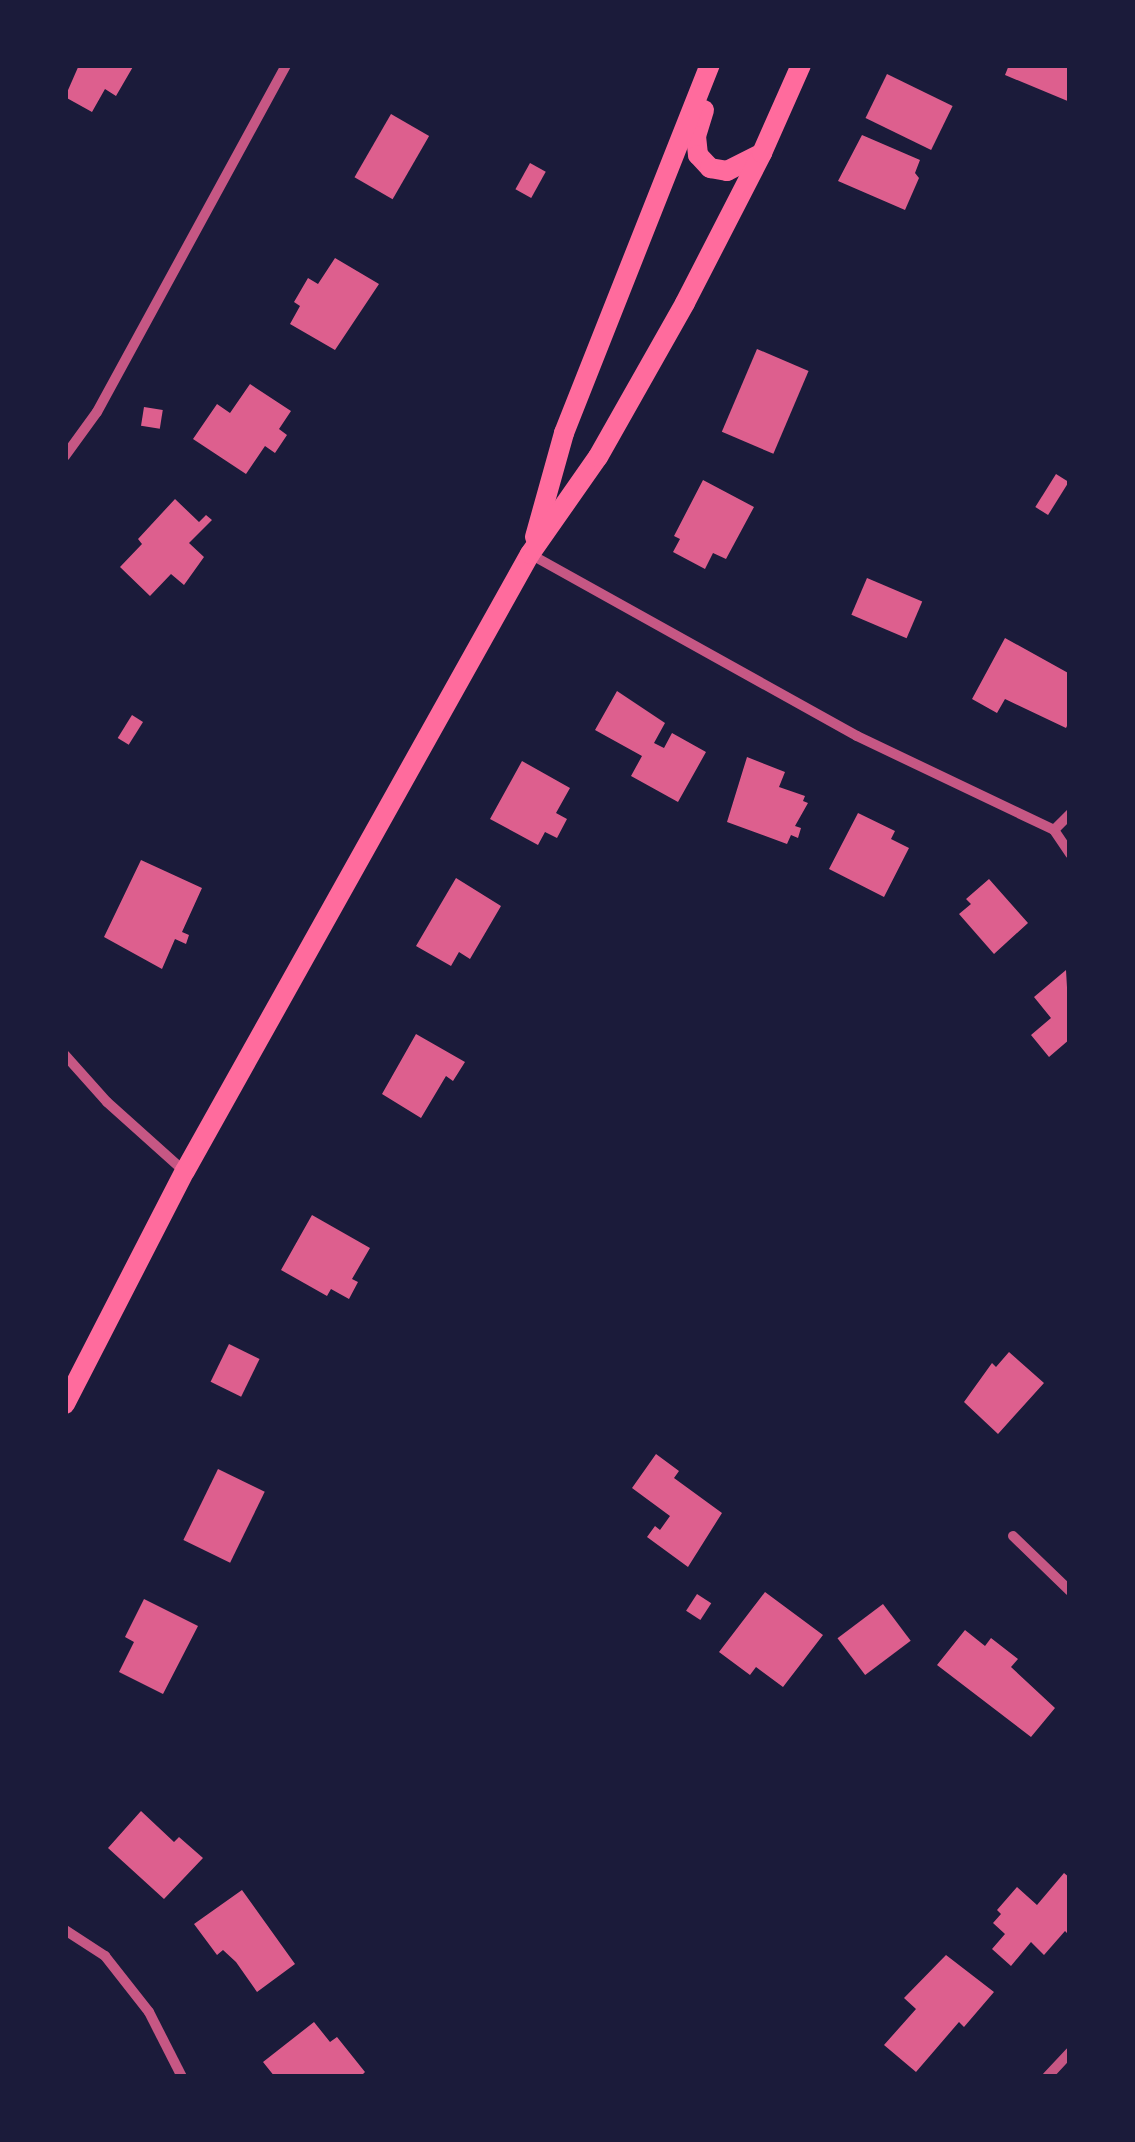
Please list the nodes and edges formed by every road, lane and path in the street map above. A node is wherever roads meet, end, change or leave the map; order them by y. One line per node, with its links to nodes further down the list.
1 (286, 65): 5 (street)
2 (713, 65): 4 (main road); 6 (main road)
3 (801, 65): 4 (main road)
4 (762, 153): 6 (main road)
5 (65, 456)
6 (530, 554): 8 (street); 11 (main road)
7 (1070, 814): 8 (street)
8 (1054, 830): 9 (street)
9 (1070, 854)
10 (65, 1055): 11 (street)
11 (185, 1171): 12 (main road)
12 (65, 1404)
13 (1014, 1536): 14 (street)
14 (1070, 1592)
15 (65, 1930): 17 (street)
16 (1070, 2052): 18 (street)
17 (182, 2077)
18 (1047, 2077)

